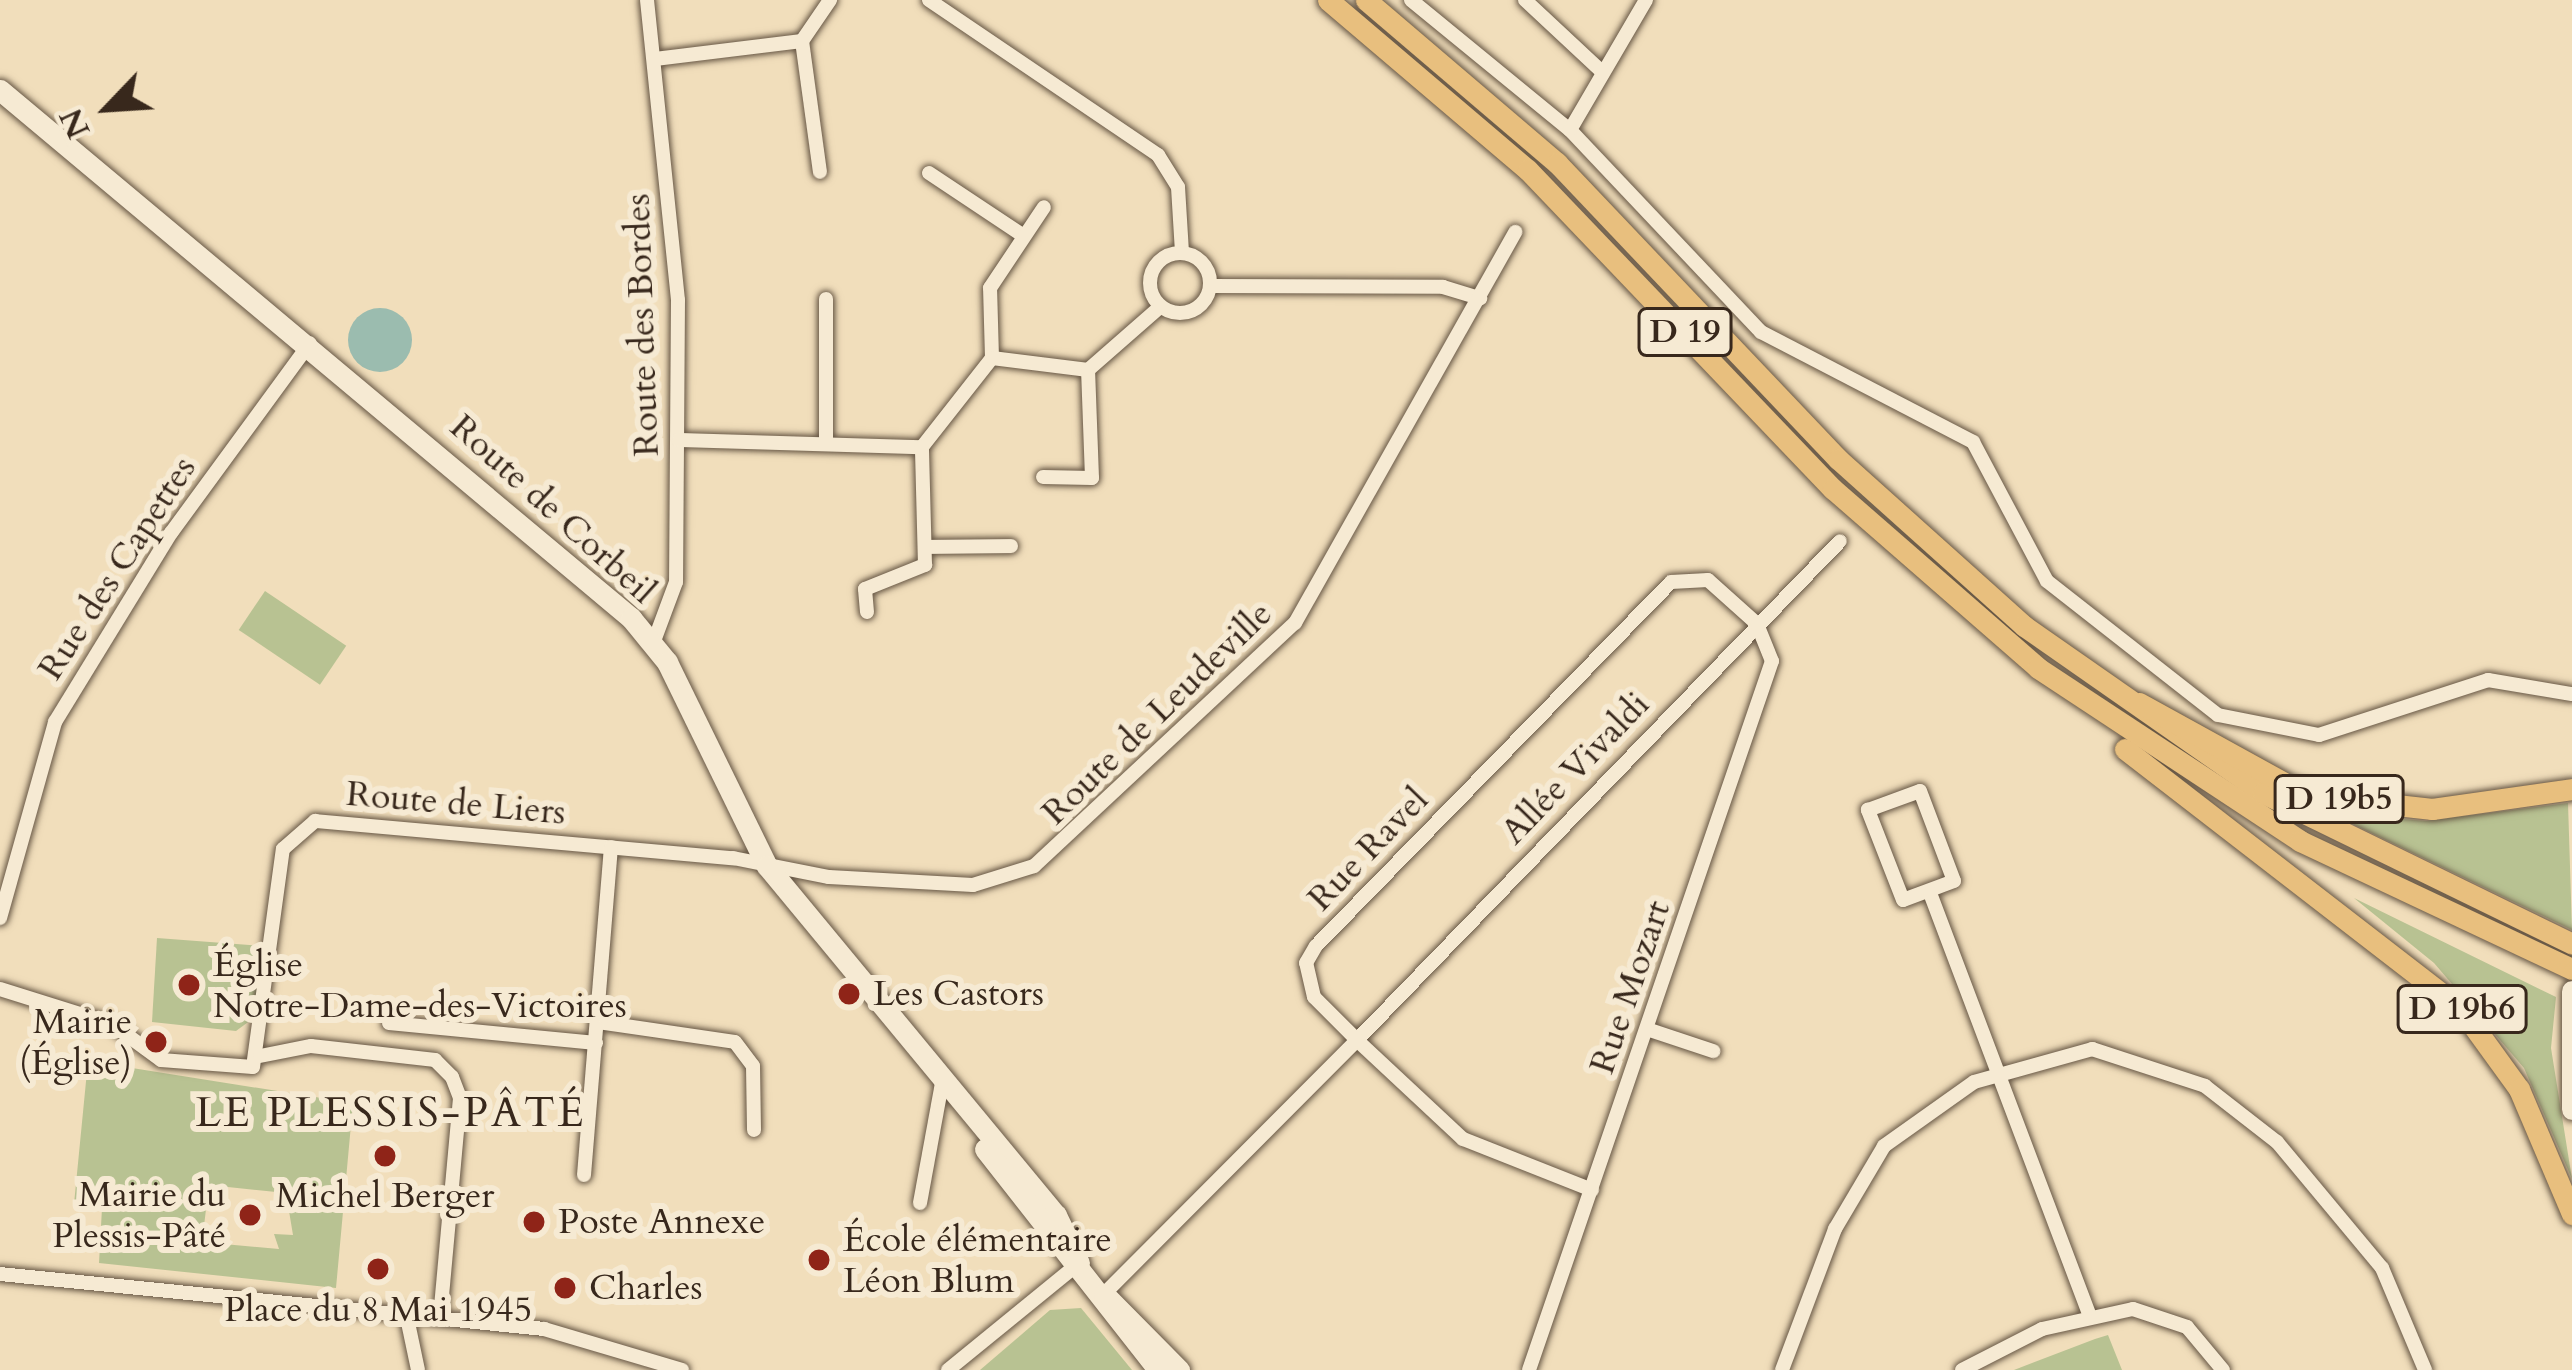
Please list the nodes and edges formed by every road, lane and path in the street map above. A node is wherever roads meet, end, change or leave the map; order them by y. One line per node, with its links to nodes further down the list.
1 (646, 0): 10 (street, Route des Bordes)
2 (830, 0): 9 (street)
3 (929, 0): 19 (street)
4 (1328, 0): 37 (main road, D 19)
5 (1366, 0): 39 (main road, D 19)
6 (1411, 0): 13 (street)
7 (1525, 0): 11 (street)
8 (1646, 0): 11 (street)
9 (802, 40): 10 (street); 14 (street)
10 (655, 59): 27 (street, Route des Bordes)
11 (1600, 70): 13 (street)
12 (0, 90): 24 (street, Route de Corbeil)
13 (1570, 130): 38 (street)
14 (820, 172)
15 (929, 172): 18 (street)
16 (1044, 207): 18 (street)
17 (1515, 232): 21 (street, Route de Leudeville)
18 (1024, 236): 25 (street)
19 (1182, 253): 20 (street); 23 (street)
20 (1211, 286): 21 (street); 23 (street)
21 (1480, 298): 42 (street, Route de Leudeville)
22 (826, 299): 28 (street)
23 (1160, 307): 26 (street)
24 (311, 342): 36 (street, Route de Corbeil); 44 (street, Rue des Capettes)
25 (992, 358): 26 (street); 29 (street)
26 (1088, 370): 30 (street)
27 (679, 440): 28 (street); 36 (street, Route des Bordes)
28 (826, 440): 29 (street)
29 (922, 448): 33 (street)
30 (1043, 477)
31 (1840, 541): 35 (street, Allée Vivaldi)
32 (1011, 546): 33 (street)
33 (928, 548): 34 (street)
34 (867, 612)
35 (1757, 624): 51 (street, Rue Mozart); 52 (street, Allée Vivaldi); 52 (street, Rue Ravel)
36 (653, 644): 42 (street, Route de Corbeil)
37 (2038, 668): 46 (main road, D 19); 63 (main road, D 19b6)
38 (2572, 694)
39 (2128, 705): 40 (main road, D 19b5); 45 (main road, D 19)
40 (2572, 789)
41 (611, 847): 42 (street, Route de Liers); 50 (street); 55 (street, Route de Liers)
42 (767, 866): 57 (street, Route de Corbeil)
43 (1930, 893): 43 (street); 56 (street)
44 (0, 918)
45 (2572, 944)
46 (2572, 969)
47 (0, 988): 55 (street)
48 (2572, 991): 58 (street)
49 (389, 1022): 53 (street)
50 (598, 1022): 53 (street); 59 (street)
51 (1647, 1029): 54 (street); 61 (street, Rue Mozart)
52 (1357, 1040): 61 (street, Rue Ravel); 66 (street)
53 (596, 1043): 60 (street)
54 (1713, 1051)
55 (260, 1056): 69 (street)
56 (1998, 1072): 68 (street); 76 (street); 79 (street)
57 (942, 1083): 62 (street); 64 (street, Route de Corbeil)
58 (2572, 1109)
59 (754, 1130)
60 (584, 1175)
61 (1592, 1190): 75 (street, Rue Mozart)
62 (920, 1203)
63 (2572, 1214)
64 (1078, 1263): 66 (street, Route de Corbeil); 72 (street)
65 (0, 1274): 67 (street)
66 (1105, 1294): 73 (street, Route de Corbeil); 74 (street, Route de Corbeil)
67 (406, 1312): 69 (street); 70 (street)
68 (2090, 1313): 77 (street); 78 (street)
69 (440, 1316): 71 (street)
70 (418, 1370)
71 (682, 1370)
72 (948, 1370)
73 (1158, 1370)
74 (1179, 1370)
75 (1529, 1370)
76 (1782, 1370)
77 (1962, 1370)
78 (2223, 1370)
79 (2425, 1370)

